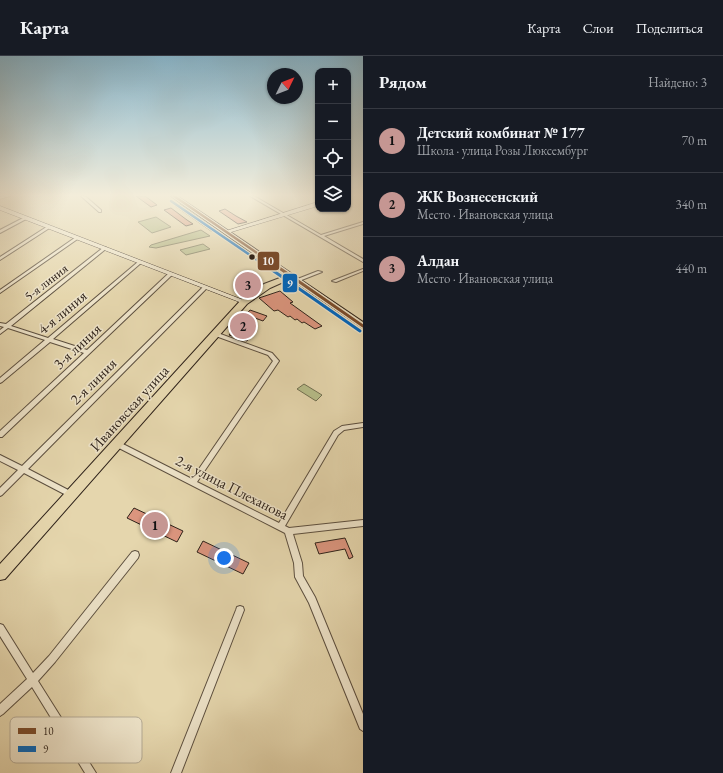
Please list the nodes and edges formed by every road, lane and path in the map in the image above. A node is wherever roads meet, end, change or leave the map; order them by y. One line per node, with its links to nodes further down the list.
1 (45, 229): 11 (street)
2 (55, 229): 9 (street)
3 (222, 229): 7 (main road)
4 (234, 229): 7 (street)
5 (310, 229): 8 (street)
6 (342, 229): 8 (street)
7 (226, 232): 17 (main road)
8 (321, 236): 12 (street)
9 (77, 238): 10 (street); 20 (street)
10 (105, 248): 13 (street); 23 (street, 5-я линия)
11 (0, 259)
12 (363, 261)
13 (140, 262): 16 (street); 27 (street, 4-я линия)
14 (363, 270): 18 (street)
15 (320, 272): 17 (street)
16 (171, 274): 19 (street); 28 (street, 3-я линия)
17 (294, 278): 21 (main road, Ивановская улица); 24 (main road)
18 (334, 281)
19 (205, 288): 21 (street); 34 (street, 2-я линия)
20 (0, 292)
21 (244, 302): 26 (main road, Ивановская улица)
22 (0, 324): 23 (street)
23 (7, 326): 25 (street, 5-я линия); 27 (street)
24 (363, 326)
25 (0, 332)
26 (215, 334): 32 (main road, Ивановская улица); 35 (street)
27 (48, 339): 28 (street); 29 (street, 4-я линия)
28 (88, 352): 31 (street, 3-я линия)
29 (0, 381)
30 (363, 425): 39 (street)
31 (0, 435)
32 (117, 444): 35 (street, 2-я улица Плеханова); 37 (main road, Ивановская улица)
33 (0, 458): 34 (street)
34 (24, 470): 36 (street, 2-я линия); 37 (street)
35 (194, 481): 39 (street, 2-я улица Плеханова)
36 (0, 493)
37 (72, 495): 41 (main road, Ивановская улица)
38 (363, 523): 39 (street, 2-я улица Плеханова)
39 (284, 529): 47 (street)
40 (135, 555): 44 (street)
41 (0, 574)
42 (240, 610): 50 (street)
43 (0, 628): 44 (street)
44 (33, 680): 45 (street); 46 (street)
45 (0, 711)
46 (56, 717)
47 (363, 726)
48 (85, 763): 49 (street)
49 (91, 773)
50 (176, 773)

